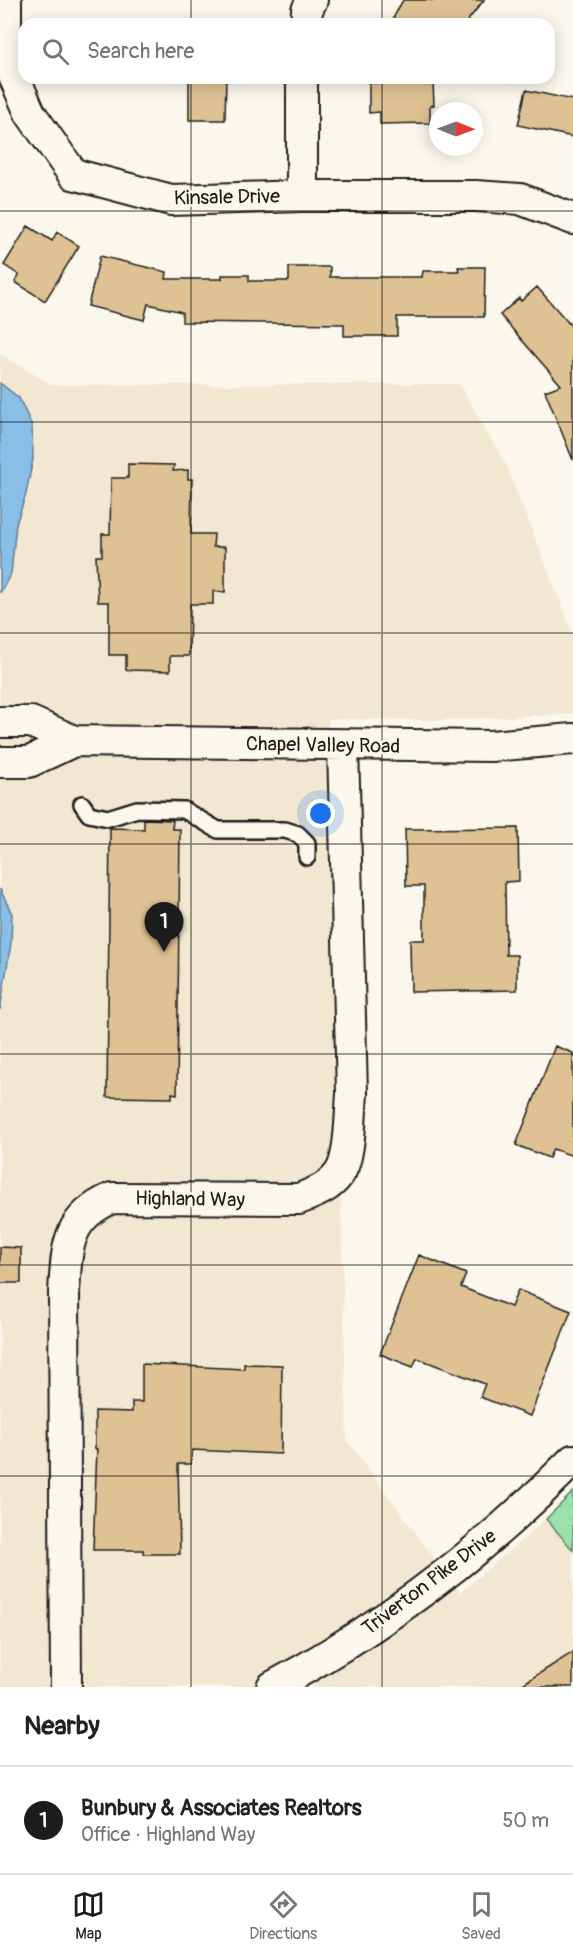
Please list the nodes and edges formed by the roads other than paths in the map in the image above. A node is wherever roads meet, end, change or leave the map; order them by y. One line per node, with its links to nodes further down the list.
1 (6, 0): 5 (street, Kinsale Drive)
2 (312, 0): 3 (street)
3 (306, 18)
4 (302, 84): 5 (street)
5 (302, 196): 6 (street, Kinsale Drive)
6 (573, 219)
7 (0, 722): 9 (street, Chapel Valley Road)
8 (573, 740): 10 (street, Chapel Valley Road)
9 (74, 741): 10 (street, Chapel Valley Road); 11 (street, Chapel Valley Road)
10 (343, 746): 15 (street, Highland Way)
11 (0, 762)
12 (82, 804): 13 (lane)
13 (307, 856)
14 (573, 1460): 16 (street, Triverton Pike Drive)
15 (66, 1687)
16 (272, 1687)

